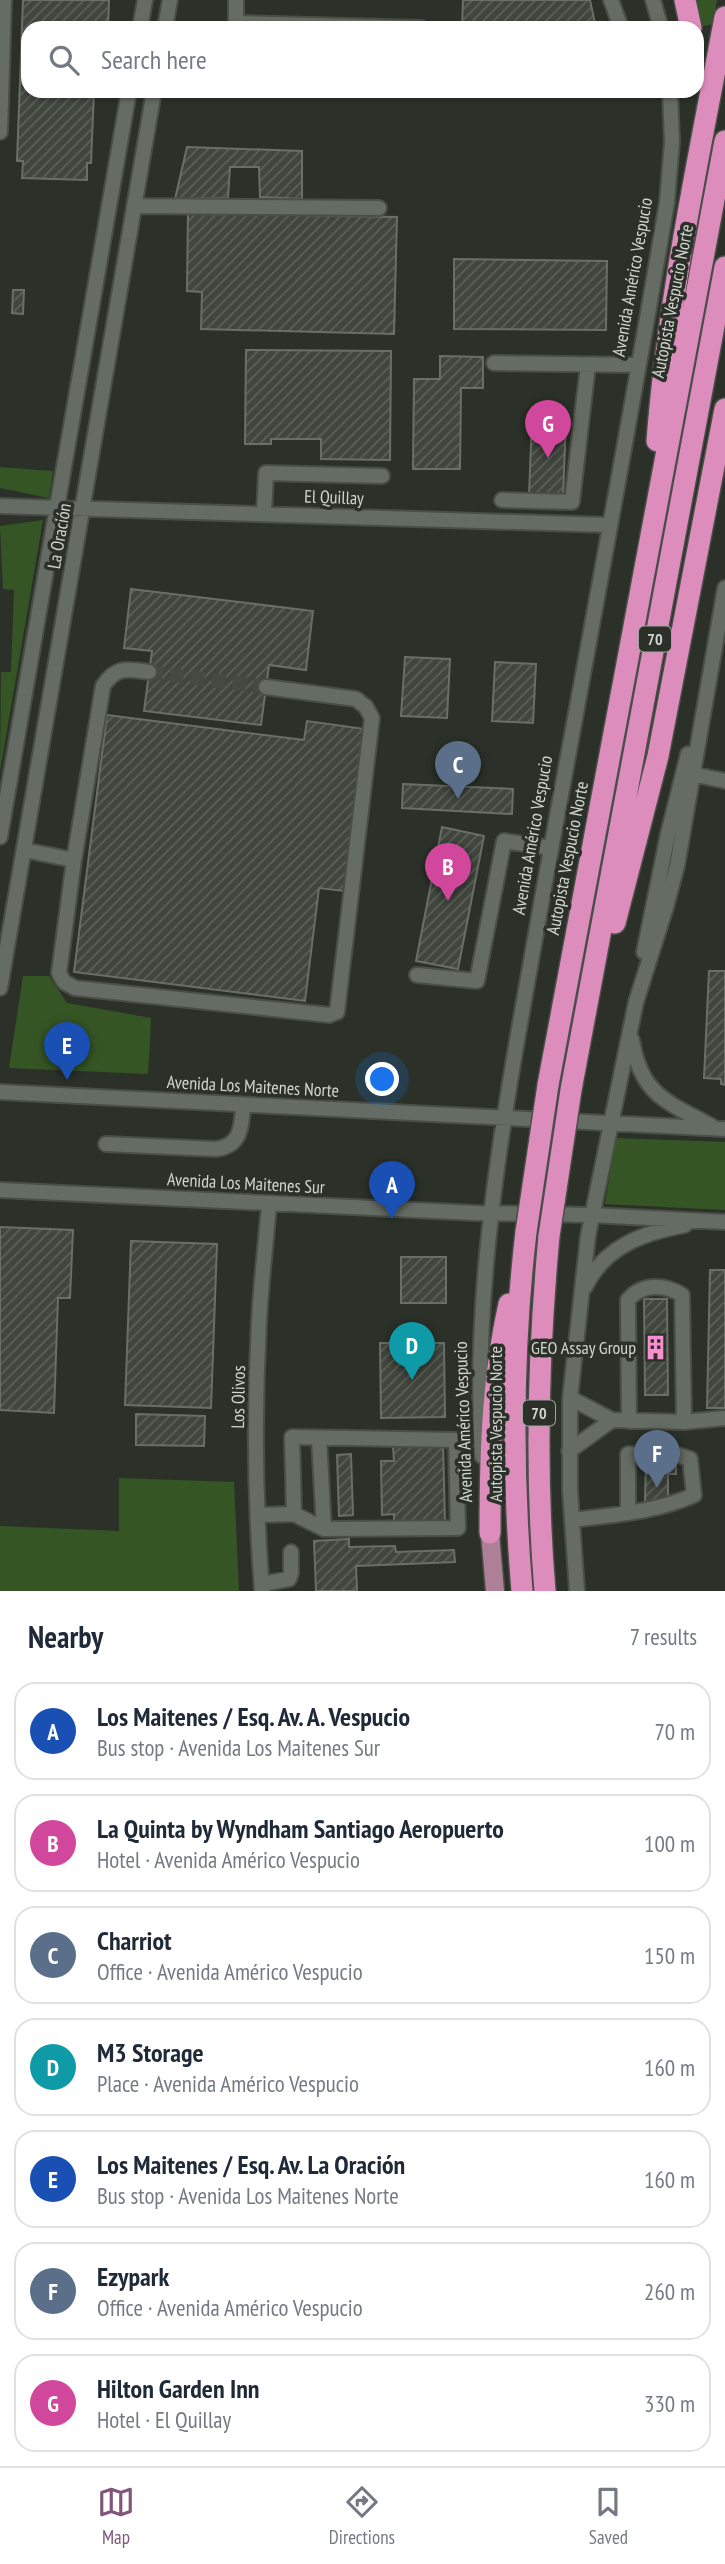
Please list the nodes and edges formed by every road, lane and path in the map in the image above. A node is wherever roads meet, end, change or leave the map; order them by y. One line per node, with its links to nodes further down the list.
1 (4, 0): 19 (street)
2 (145, 0): 9 (street)
3 (170, 0): 10 (street)
4 (236, 0): 11 (street)
5 (611, 0): 12 (street)
6 (653, 0): 13 (street)
7 (685, 0): 14 (highway)
8 (725, 17): 23 (highway)
9 (141, 21)
10 (166, 21)
11 (236, 21)
12 (619, 21)
13 (659, 21)
14 (690, 21)
15 (128, 98): 33 (street, La Oración)
16 (153, 98): 21 (street, La Oración)
17 (670, 98): 26 (street, Avenida Américo Vespucio)
18 (696, 98): 23 (highway)
19 (0, 132)
20 (725, 141): 38 (highway, Autopista Vespucio Norte / 70)
21 (134, 206): 22 (street); 34 (street, La Oración)
22 (379, 208)
23 (686, 223): 38 (highway)
24 (725, 267): 52 (highway, 70)
25 (495, 363): 27 (street)
26 (638, 365): 27 (street); 36 (street, Avenida Américo Vespucio)
27 (588, 366): 31 (street)
28 (725, 409): 37 (highway)
29 (382, 476): 35 (street)
30 (725, 479): 37 (highway)
31 (502, 500)
32 (0, 506): 33 (street, El Quillay)
33 (58, 506): 34 (street, El Quillay); 45 (street, La Oración)
34 (83, 508): 35 (street, El Quillay); 47 (street, La Oración)
35 (264, 514): 36 (street, El Quillay)
36 (609, 525): 46 (street, Avenida Américo Vespucio)
37 (699, 548): 52 (highway)
38 (648, 551): 66 (highway, Autopista Vespucio Norte / 70, bridge)
39 (725, 587): 42 (street)
40 (149, 672): 48 (street)
41 (266, 687): 48 (street)
42 (701, 718): 43 (street); 51 (street)
43 (692, 774): 44 (street); 51 (street)
44 (725, 781)
45 (0, 837)
46 (551, 848): 49 (street); 56 (street, Avenida Américo Vespucio)
47 (24, 850): 48 (street); 50 (street, La Oración)
48 (74, 860)
49 (417, 975)
50 (0, 988)
51 (636, 1002): 53 (street)
52 (585, 1011): 85 (highway, 70, bridge)
53 (631, 1028): 57 (street); 58 (street)
54 (0, 1092): 55 (street, Avenida Los Maitenes Norte)
55 (243, 1105): 56 (street, Avenida Los Maitenes Norte); 59 (street)
56 (504, 1118): 57 (street, Avenida Los Maitenes Norte); 62 (street, Avenida Américo Vespucio)
57 (610, 1124): 58 (street, Avenida Los Maitenes Norte); 63 (street)
58 (721, 1129)
59 (106, 1144)
60 (0, 1190): 61 (street, Avenida Los Maitenes Sur)
61 (269, 1204): 62 (street, Avenida Los Maitenes Sur); 77 (street, Los Olivos)
62 (491, 1213): 63 (street, Avenida Los Maitenes Sur); 80 (street, Avenida Américo Vespucio)
63 (592, 1215): 64 (street, Avenida Los Maitenes Sur); 67 (street)
64 (709, 1221): 65 (street); 67 (street)
65 (725, 1222)
66 (525, 1240): 80 (highway); 84 (highway, Autopista Vespucio Norte / 70)
67 (580, 1298): 68 (street)
68 (570, 1398): 70 (street); 74 (street)
69 (725, 1418): 72 (street)
70 (612, 1420): 71 (street); 74 (street)
71 (629, 1421): 72 (street); 72 (street)
72 (684, 1422)
73 (319, 1438): 76 (street); 79 (street); 79 (street)
74 (569, 1451): 78 (street)
75 (628, 1513): 75 (street); 78 (street)
76 (294, 1514): 77 (street); 79 (street)
77 (258, 1515): 82 (street, Los Olivos)
78 (572, 1520): 86 (street)
79 (324, 1529)
80 (490, 1532): 83 (main road, Avenida Américo Vespucio)
81 (291, 1552): 82 (street)
82 (262, 1587)
83 (495, 1591)
84 (522, 1591)
85 (545, 1591)
86 (577, 1591)

